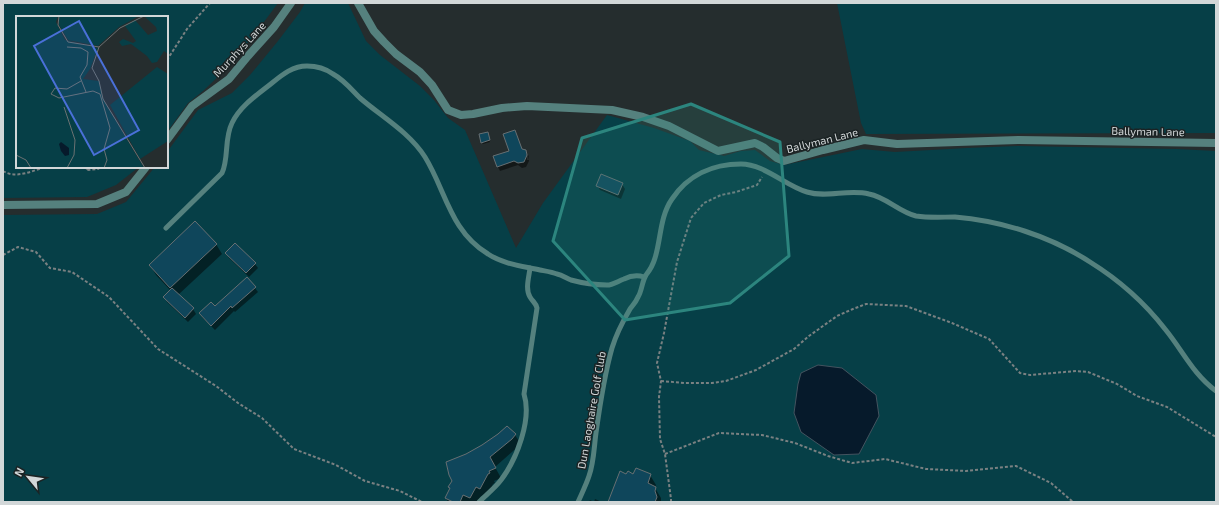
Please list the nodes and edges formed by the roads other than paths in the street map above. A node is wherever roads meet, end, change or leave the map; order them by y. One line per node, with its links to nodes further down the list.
1 (291, 3): 3 (street, Murphys Lane)
2 (358, 3): 4 (street, Ballyman Lane)
3 (168, 139)
4 (1216, 143)
5 (145, 168): 6 (street)
6 (3, 205)
7 (166, 228): 8 (lane)
8 (530, 268): 9 (lane); 11 (lane)
9 (644, 277): 10 (lane, Dun Laoghaire Golf Club); 12 (lane, Dun Laoghaire Golf Club)
10 (1216, 392)
11 (479, 502)
12 (578, 502)

